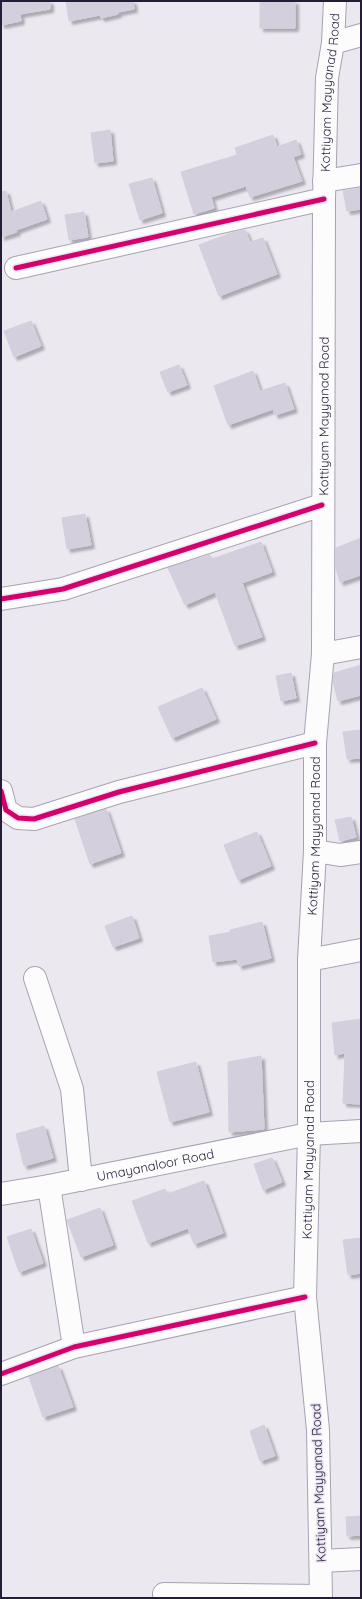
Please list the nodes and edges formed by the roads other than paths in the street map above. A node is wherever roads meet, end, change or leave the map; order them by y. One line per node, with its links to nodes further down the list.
1 (335, 1): 3 (street, Kottiyam Mayyanad Road)
2 (361, 35): 3 (street)
3 (333, 43): 5 (street, Kottiyam Mayyanad Road)
4 (361, 175): 5 (street)
5 (324, 190): 6 (street); 7 (street, Kottiyam Mayyanad Road)
6 (16, 268)
7 (322, 505): 8 (street); 10 (street, Kottiyam Mayyanad Road)
8 (1, 599)
9 (361, 647): 10 (street)
10 (323, 654): 11 (street, Kottiyam Mayyanad Road)
11 (315, 743): 12 (street); 13 (street, Kottiyam Mayyanad Road)
12 (1, 790)
13 (315, 851): 14 (street); 16 (street, Kottiyam Mayyanad Road)
14 (361, 852)
15 (361, 950): 16 (street)
16 (309, 960): 19 (street, Kottiyam Mayyanad Road)
17 (35, 978): 20 (street)
18 (361, 1131): 19 (street, Umayanaloor Road)
19 (309, 1134): 20 (street, Umayanaloor Road); 23 (street, Kottiyam Mayyanad Road)
20 (81, 1180): 21 (street, Umayanaloor Road)
21 (49, 1186): 22 (street, Umayanaloor Road); 24 (street)
22 (1, 1194)
23 (305, 1297): 24 (street); 27 (street, Kottiyam Mayyanad Road)
24 (74, 1346): 25 (street)
25 (1, 1374)
26 (361, 1559): 27 (street)
27 (321, 1562): 29 (street, Kottiyam Mayyanad Road)
28 (164, 1594): 29 (street)
29 (321, 1597)

